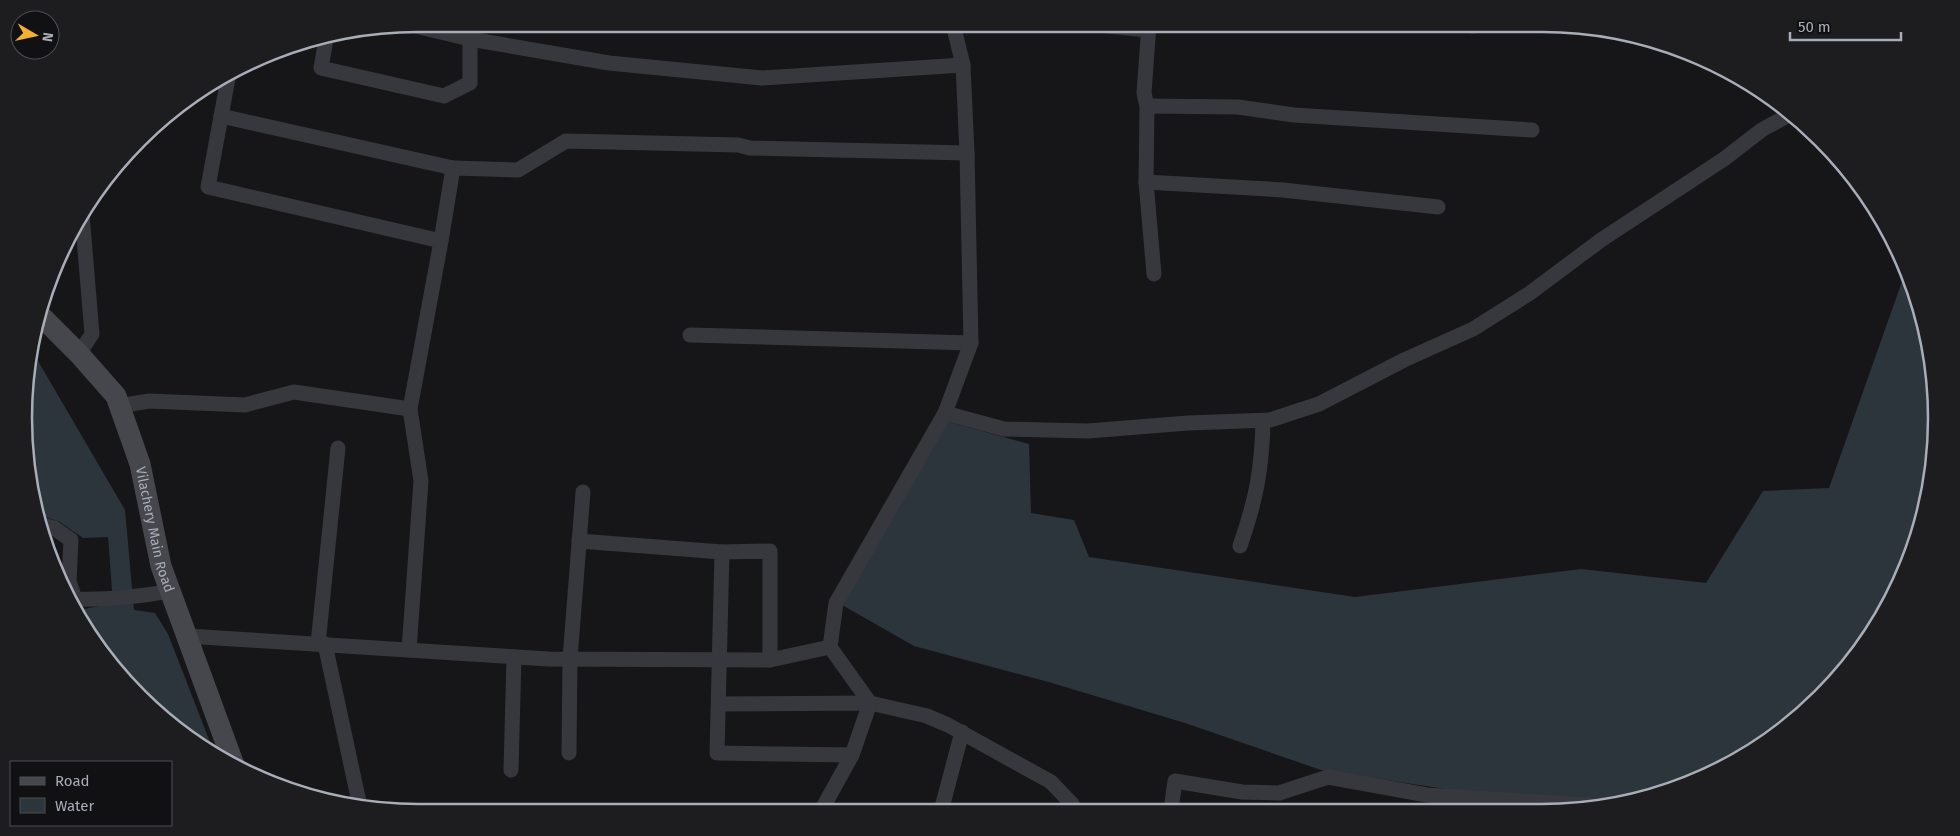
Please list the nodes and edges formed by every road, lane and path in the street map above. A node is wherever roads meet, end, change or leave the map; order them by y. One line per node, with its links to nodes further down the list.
1 (440, 32): 4 (street)
2 (955, 32): 6 (street)
3 (1148, 32): 8 (street)
4 (470, 39): 5 (street); 6 (street)
5 (325, 44)
6 (963, 65): 12 (street)
7 (227, 83): 9 (street)
8 (1147, 106): 11 (street); 14 (street)
9 (221, 116): 13 (street); 17 (street)
10 (1784, 118): 26 (street)
11 (1532, 130)
12 (967, 153): 13 (street); 21 (street)
13 (453, 168): 17 (street)
14 (1146, 182): 15 (street); 18 (street)
15 (1438, 206)
16 (83, 227): 22 (street)
17 (441, 241): 24 (street)
18 (1154, 274)
19 (45, 320): 22 (main road, Vilachery Main Road)
20 (690, 336): 21 (street)
21 (971, 343): 25 (street)
22 (79, 354): 23 (main road, Vilachery Main Road)
23 (119, 406): 24 (street); 34 (main road, Vilachery Main Road)
24 (410, 409): 39 (street)
25 (945, 412): 26 (street); 38 (street)
26 (1263, 420): 31 (street)
27 (338, 448): 37 (street)
28 (583, 492): 30 (street)
29 (48, 526): 33 (street)
30 (579, 542): 32 (street); 41 (street)
31 (1240, 546)
32 (722, 552): 42 (street); 43 (street)
33 (70, 583)
34 (170, 591): 35 (street); 36 (main road, Vilachery Main Road)
35 (79, 602)
36 (187, 636): 37 (street); 48 (main road, Vilachery Main Road)
37 (321, 644): 39 (street); 51 (street)
38 (830, 647): 43 (street); 44 (street)
39 (409, 650): 40 (street)
40 (514, 657): 41 (street); 50 (street)
41 (570, 659): 42 (street); 47 (street)
42 (720, 660): 43 (street); 45 (street)
43 (770, 660)
44 (870, 703): 45 (street); 46 (street); 49 (street)
45 (718, 704): 49 (street)
46 (962, 732): 54 (street); 55 (street)
47 (569, 753)
48 (230, 755)
49 (852, 755): 53 (street)
50 (511, 770)
51 (358, 798)
52 (1560, 803): 56 (street)
53 (825, 804)
54 (943, 804)
55 (1072, 804)
56 (1172, 804)

